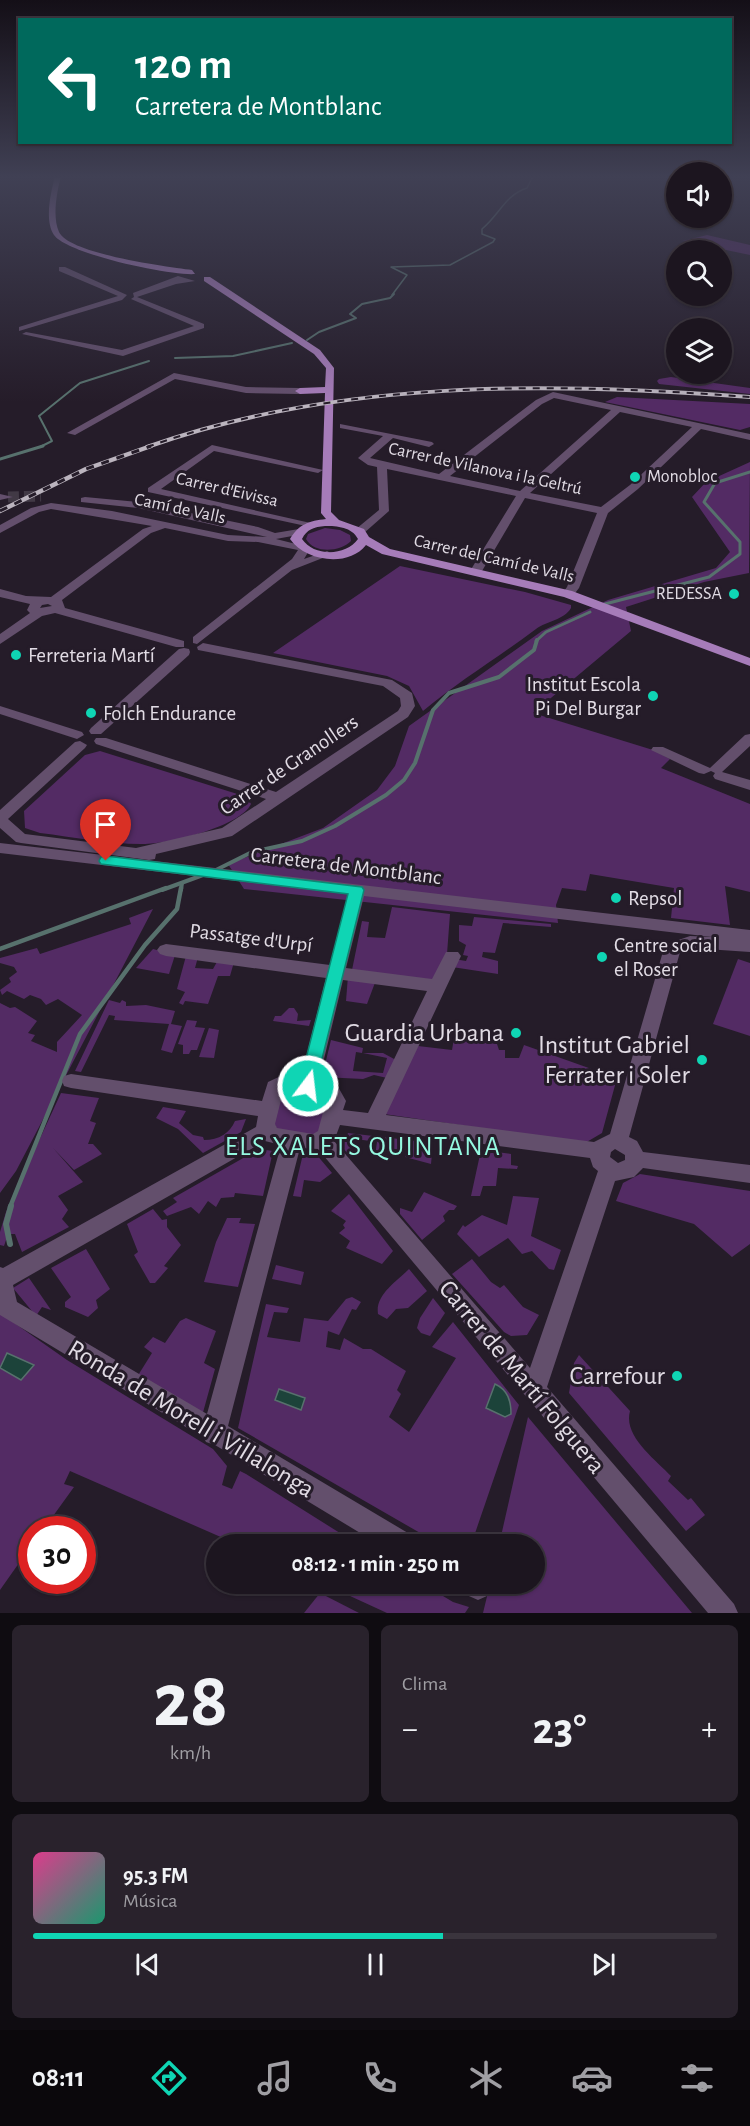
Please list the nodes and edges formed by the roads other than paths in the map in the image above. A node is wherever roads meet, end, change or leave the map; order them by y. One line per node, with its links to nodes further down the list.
1 (90, 251): 3 (main road)
2 (62, 269): 7 (street)
3 (173, 270): 4 (main road); 5 (main road)
4 (180, 278): 5 (street); 6 (street)
5 (197, 278): 8 (main road)
6 (136, 297): 7 (street); 7 (street)
7 (122, 298)
8 (315, 351): 9 (main road); 10 (main road)
9 (330, 368): 10 (main road); 16 (main road)
10 (324, 390): 11 (main road); 11 (main road); 16 (main road); 21 (main road)
11 (300, 391): 15 (street)
12 (619, 408): 14 (street); 22 (street); 23 (street)
13 (343, 426): 17 (street, Carrer de Vilanova i la Geltrú)
14 (699, 426): 18 (street); 26 (street)
15 (72, 433)
16 (330, 433): 21 (main road); 25 (main road)
17 (391, 435): 19 (street, Carrer de Vilanova i la Geltrú); 20 (street, Carrer de Vilanova i la Geltrú)
18 (750, 437)
19 (429, 444)
20 (382, 465): 22 (street, Carrer de Vilanova i la Geltrú); 31 (street)
21 (321, 470): 25 (main road); 30 (main road); 30 (street, Carrer d'Eivissa)
22 (442, 477): 23 (street, Carrer de Vilanova i la Geltrú)
23 (522, 494): 26 (street, Carrer de Vilanova i la Geltrú); 37 (street)
24 (40, 496): 30 (street, Camí de Valls)
25 (326, 505): 27 (main road)
26 (603, 511): 39 (street)
27 (336, 523): 30 (main road); 31 (main road)
28 (149, 526): 29 (street, Camí de Valls); 32 (street, Camí de Valls); 40 (street)
29 (0, 530)
30 (303, 534): 32 (street, Camí de Valls); 34 (main road); 36 (street)
31 (362, 535): 33 (main road); 35 (main road)
32 (228, 538): 36 (street)
33 (342, 553): 34 (main road); 35 (main road)
34 (327, 555): 36 (street)
35 (391, 556): 37 (main road, Carrer del Camí de Valls)
36 (286, 568): 43 (street)
37 (480, 575): 39 (main road, Carrer del Camí de Valls); 41 (main road, Carrer del Camí de Valls)
38 (0, 593): 40 (street)
39 (568, 594): 41 (main road, Carrer del Camí de Valls)
40 (48, 606): 42 (street); 44 (street)
41 (621, 615): 45 (main road, Carrer del Camí de Valls)
42 (0, 640)
43 (200, 644): 44 (street); 54 (street, Carrer de Granollers)
44 (182, 648): 47 (street)
45 (750, 662)
46 (0, 710): 49 (street)
47 (98, 736): 49 (street); 53 (street)
48 (750, 738): 51 (street)
49 (79, 740): 55 (street)
50 (658, 750): 51 (street)
51 (713, 772): 52 (street)
52 (750, 785)
53 (242, 786): 54 (street); 54 (street)
54 (277, 799): 57 (street, Carrer de Granollers)
55 (0, 819): 57 (street)
56 (0, 849): 58 (street, Carretera de Montblanc)
57 (141, 852): 58 (street)
58 (192, 870): 59 (street, Carretera de Montblanc)
59 (357, 890): 60 (street, Carretera de Montblanc); 67 (street)
60 (638, 923): 61 (street, Carretera de Montblanc); 64 (street)
61 (687, 928): 62 (street); 63 (street)
62 (750, 936)
63 (750, 945): 64 (street)
64 (673, 948): 76 (street)
65 (166, 950): 67 (street, Passatge d'Urpí)
66 (452, 956): 68 (street)
67 (338, 972): 68 (street, Passatge d'Urpí); 70 (street)
68 (438, 986): 73 (street)
69 (71, 1081): 72 (street)
70 (308, 1086): 71 (street); 72 (street)
71 (332, 1116): 73 (street); 75 (street)
72 (268, 1120): 74 (street); 80 (street)
73 (374, 1121): 78 (street)
74 (292, 1139): 75 (street); 82 (street)
75 (321, 1139): 81 (street, Carrer de Martí Folguera)
76 (618, 1141): 77 (street); 78 (street)
77 (636, 1159): 78 (street); 79 (street)
78 (604, 1160): 81 (street)
79 (750, 1174)
80 (1, 1279): 82 (street, Ronda de Morell i Villalonga)
81 (534, 1391): 84 (street, Carrer de Martí Folguera)
82 (214, 1434): 83 (street, Ronda de Morell i Villalonga)
83 (385, 1534)
84 (725, 1613)

